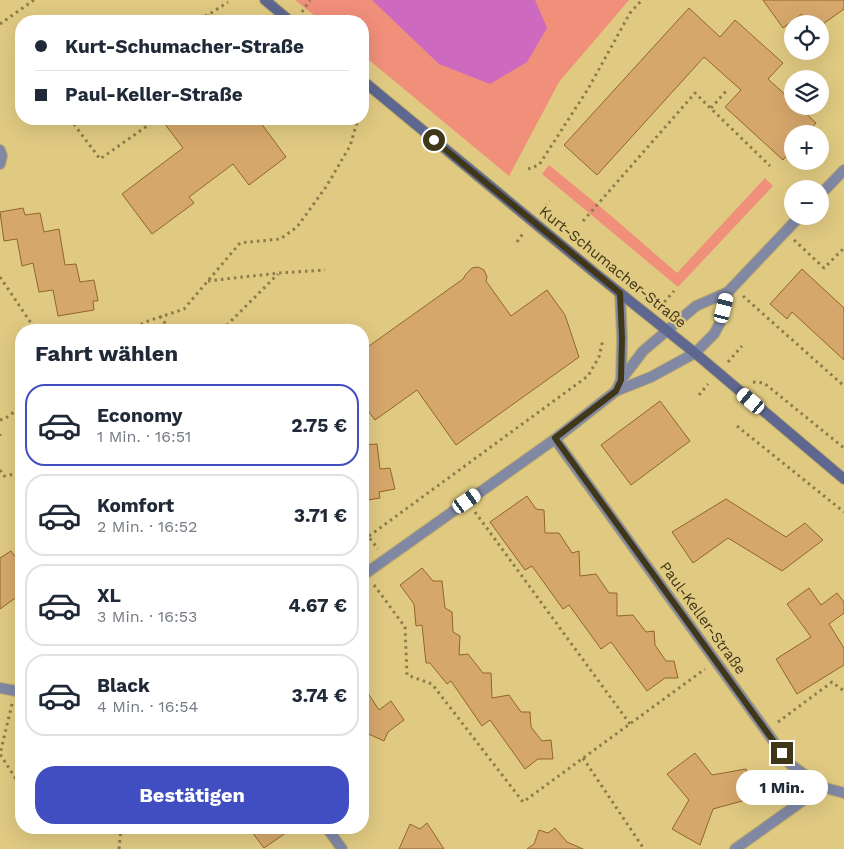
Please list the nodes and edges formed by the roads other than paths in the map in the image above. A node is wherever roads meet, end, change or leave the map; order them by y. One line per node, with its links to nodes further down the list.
1 (265, 0): 2 (main road)
2 (283, 15)
3 (369, 86): 10 (main road, Kurt-Schumacher-Straße)
4 (0, 150): 5 (street)
5 (0, 164)
6 (844, 170): 7 (street)
7 (829, 186)
8 (792, 225): 9 (street)
9 (731, 290): 11 (street); 12 (street)
10 (620, 293): 11 (main road, Kurt-Schumacher-Straße); 13 (street)
11 (667, 331): 12 (main road, Kurt-Schumacher-Straße); 13 (street)
12 (695, 353): 14 (street); 16 (main road, Kurt-Schumacher-Straße)
13 (621, 380): 14 (street)
14 (616, 391): 15 (street)
15 (555, 438): 17 (street); 20 (street, Paul-Keller-Straße)
16 (844, 479)
17 (369, 571)
18 (0, 688): 19 (street)
19 (15, 691)
20 (822, 787): 21 (street, Paul-Keller-Straße); 24 (street)
21 (844, 793)
22 (331, 834): 23 (street)
23 (342, 849)
24 (735, 849)

